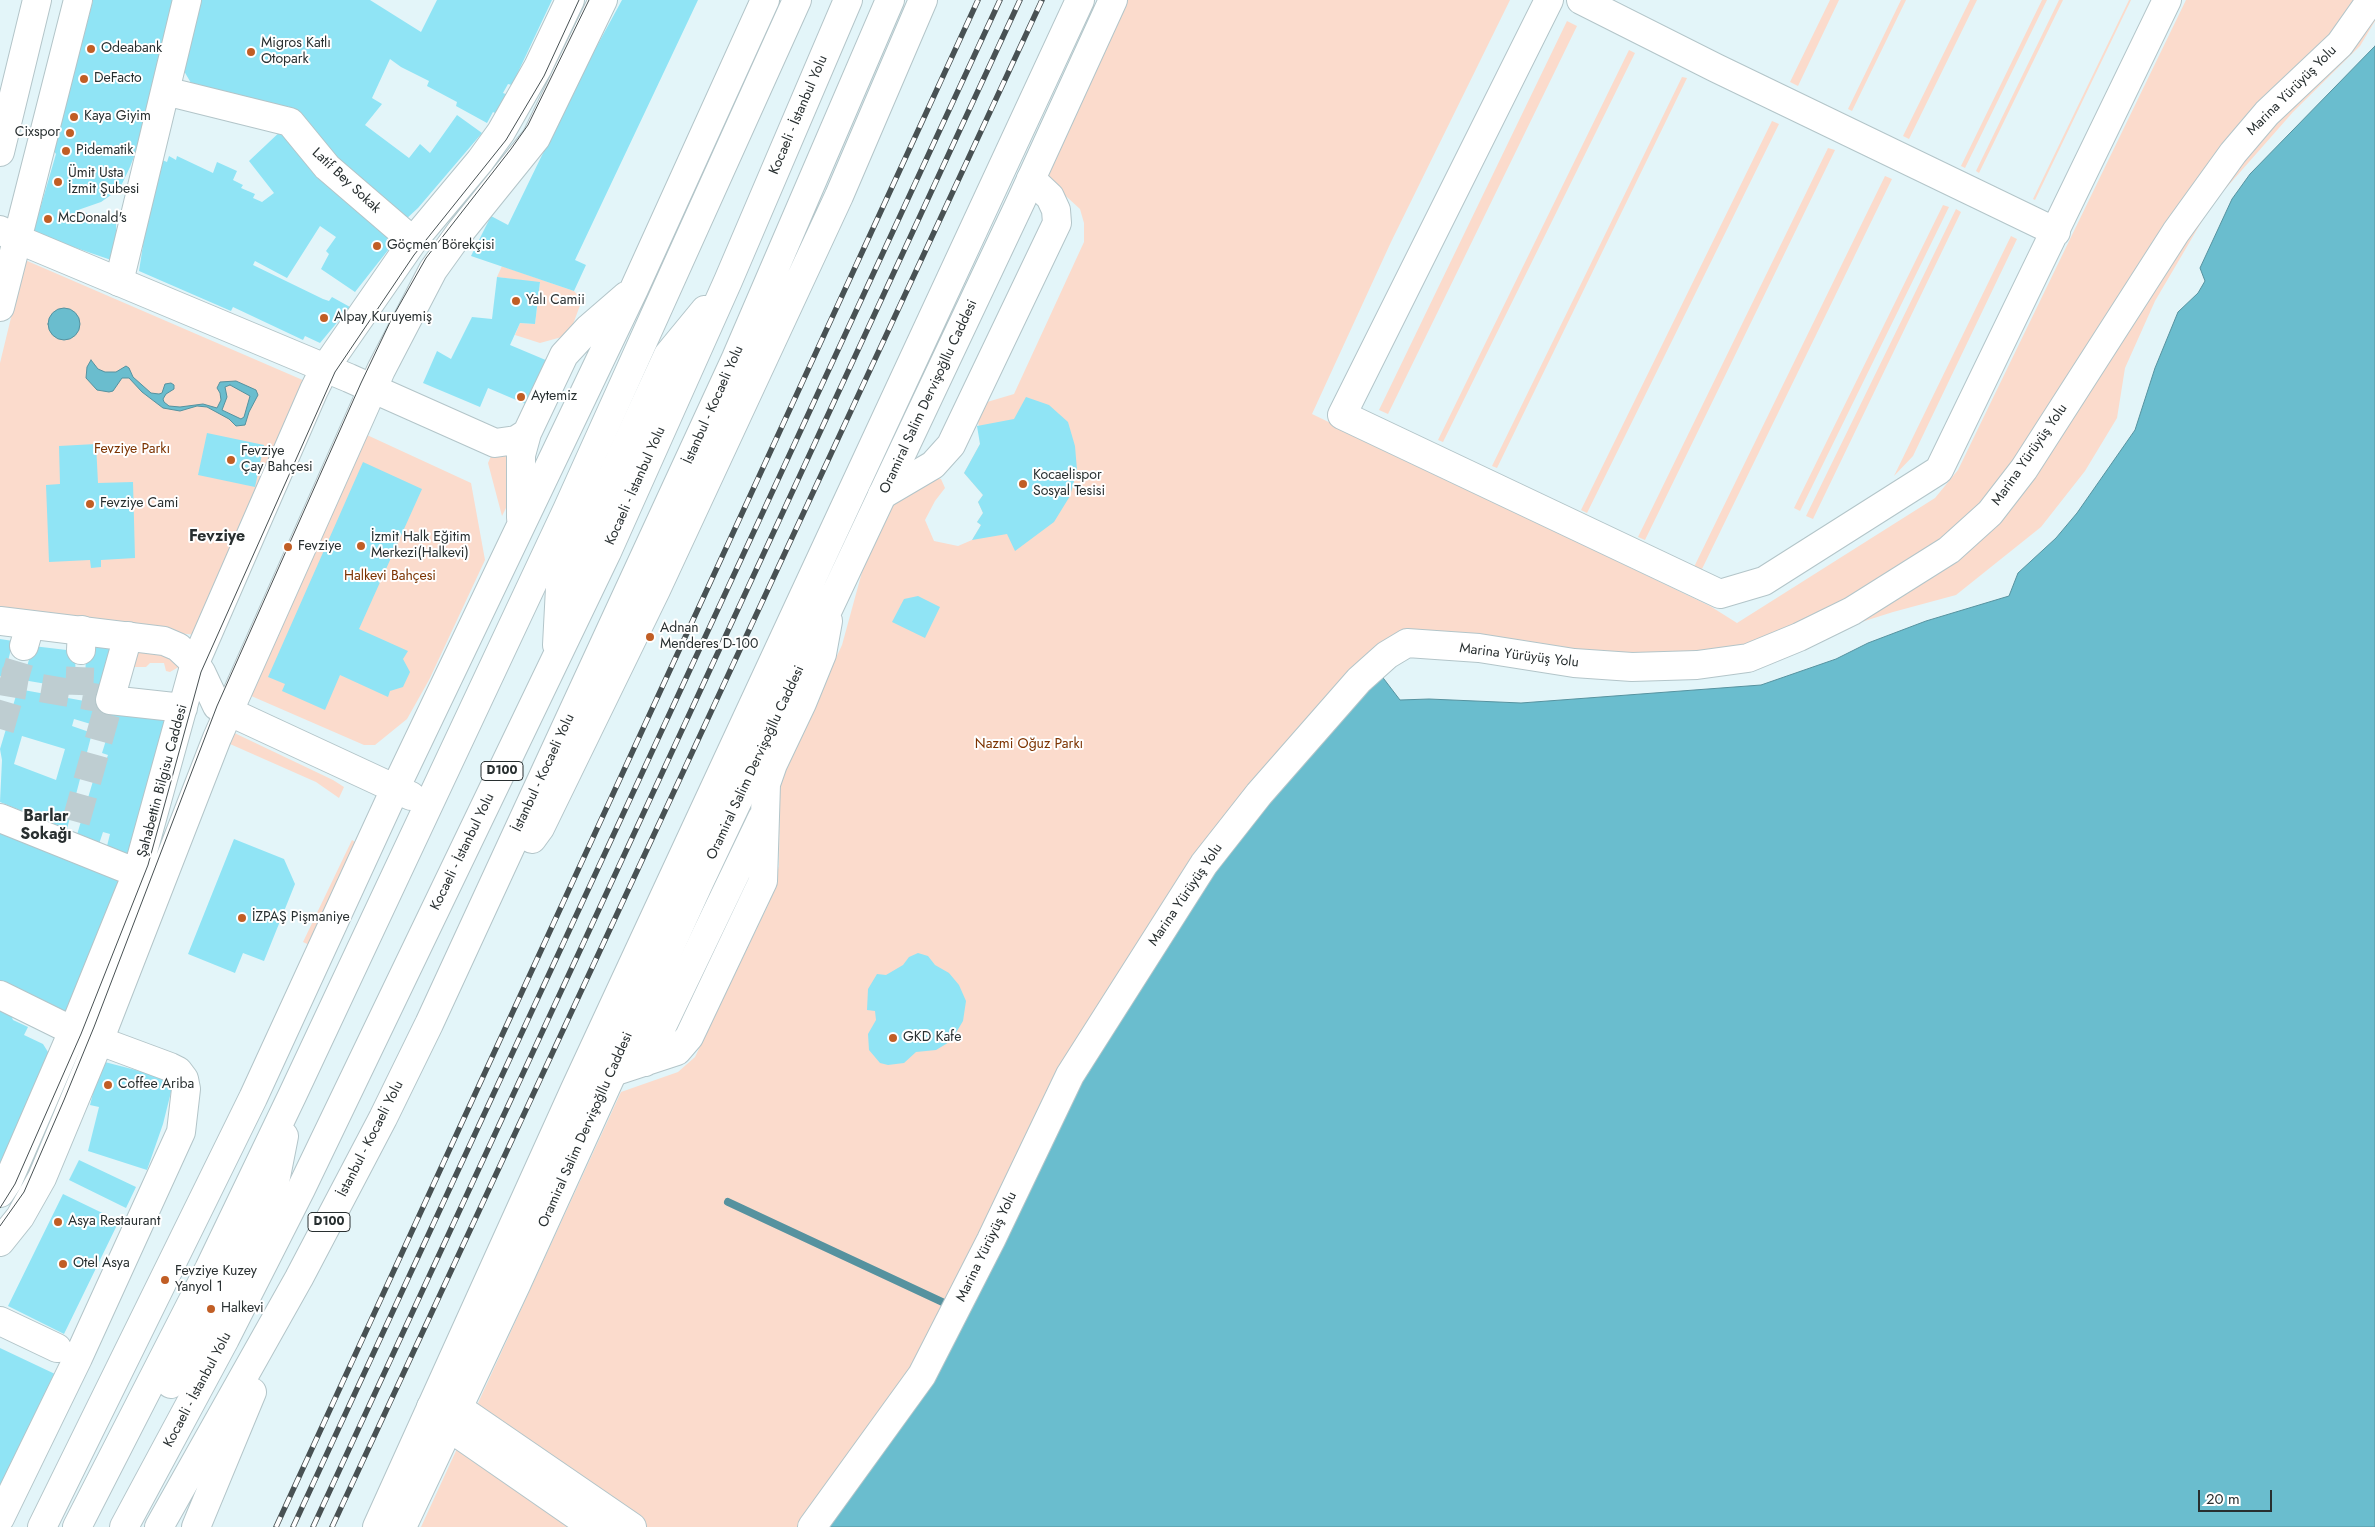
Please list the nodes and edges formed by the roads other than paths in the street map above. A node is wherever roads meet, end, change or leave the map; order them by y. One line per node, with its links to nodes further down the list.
1 (38, 0): 18 (main road)
2 (78, 0): 21 (main road)
3 (187, 0): 17 (main road)
4 (570, 0): 22 (main road)
5 (603, 0): 27 (main road)
6 (764, 0): 24 (main road)
7 (797, 0): 38 (main road)
8 (848, 0): 57 (main road, Kocaeli - İstanbul Yolu / D100)
9 (890, 0): 41 (main road, İstanbul - Kocaeli Yolu / D100)
10 (923, 0): 41 (main road)
11 (1080, 0): 52 (main road, Oramiral Salim Dervişoğllu Caddesi)
12 (1113, 0): 19 (main road, Oramiral Salim Dervişoğllu Caddesi)
13 (1550, 0): 20 (main road)
14 (1581, 0): 20 (main road)
15 (2167, 0): 20 (main road)
16 (2371, 0): 64 (main road, Marina Yürüyüş Yolu)
17 (165, 90): 22 (main road, Latif Bey Sokak); 23 (main road)
18 (0, 152)
19 (1031, 179): 29 (main road, Oramiral Salim Dervişoğllu Caddesi); 29 (main road)
20 (2056, 232)
21 (9, 234): 23 (main road); 25 (main road)
22 (413, 241): 26 (main road, Şahabettin Bilgisu Caddesi)
23 (119, 282): 26 (main road)
24 (634, 289): 28 (main road); 30 (main road)
25 (0, 307)
26 (325, 368): 27 (main road); 34 (main road, Şahabettin Bilgisu Caddesi)
27 (373, 388): 28 (main road); 36 (main road)
28 (527, 433): 30 (main road)
29 (882, 495): 31 (main road, Oramiral Salim Dervişoğllu Caddesi)
30 (522, 526): 37 (main road)
31 (831, 604): 45 (main road, Oramiral Salim Dervişoğllu Caddesi); 45 (main road)
32 (0, 621): 33 (main road)
33 (128, 636): 34 (main road); 35 (main road)
34 (194, 664): 35 (main road, Şahabettin Bilgisu Caddesi); 36 (main road)
35 (182, 708): 40 (main road, Şahabettin Bilgisu Caddesi)
36 (228, 712): 37 (main road); 44 (main road)
37 (396, 789): 38 (main road); 54 (main road)
38 (428, 804): 46 (main road)
39 (0, 818): 40 (main road)
40 (137, 873): 43 (main road, Şahabettin Bilgisu Caddesi)
41 (482, 910): 49 (main road, İstanbul - Kocaeli Yolu / D100)
42 (0, 995): 43 (main road)
43 (73, 1031): 44 (main road); 47 (main road, Şahabettin Bilgisu Caddesi)
44 (99, 1041): 48 (main road); 53 (main road)
45 (612, 1072): 52 (main road, Oramiral Salim Dervişoğllu Caddesi)
46 (292, 1096): 55 (main road); 56 (main road)
47 (3, 1185)
48 (0, 1242)
49 (300, 1278): 58 (main road, İstanbul - Kocaeli Yolu / D100); 59 (main road)
50 (0, 1321): 51 (main road)
51 (58, 1348)
52 (445, 1414): 60 (main road, Oramiral Salim Dervişoğllu Caddesi); 61 (main road, Oramiral Salim Dervişoğllu Caddesi); 62 (main road); 63 (main road)
53 (0, 1518)
54 (42, 1527)
55 (77, 1527)
56 (82, 1527)
57 (124, 1527)
58 (159, 1527)
59 (196, 1527)
60 (377, 1527)
61 (402, 1527)
62 (593, 1527)
63 (632, 1527)
64 (812, 1527)

